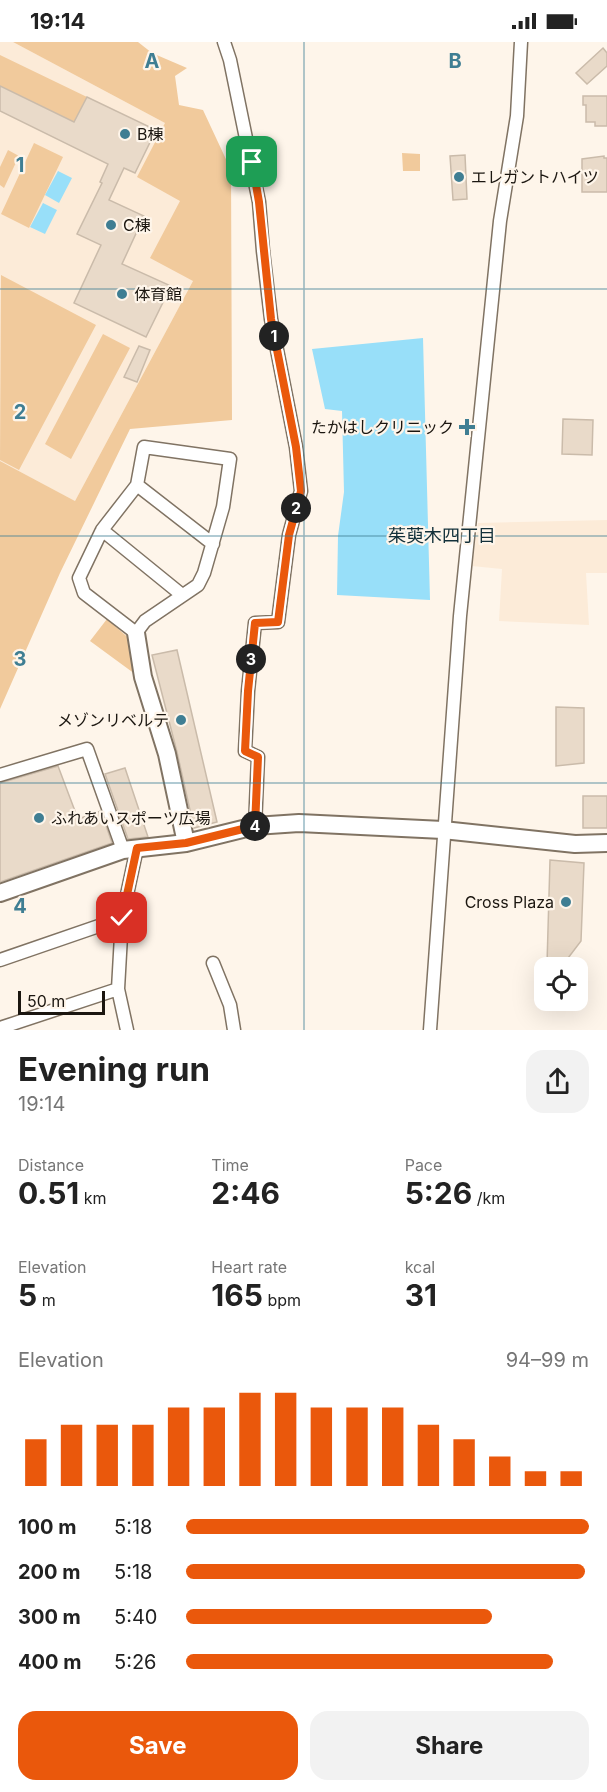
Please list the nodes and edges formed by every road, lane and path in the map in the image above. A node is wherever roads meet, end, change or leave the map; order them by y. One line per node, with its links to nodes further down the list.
1 (224, 42): 9 (street)
2 (521, 42): 10 (street)
3 (137, 485): 4 (street); 5 (street); 5 (street)
4 (102, 530): 6 (street); 7 (street)
5 (213, 544): 6 (street)
6 (182, 595): 7 (street)
7 (136, 633): 11 (street)
8 (0, 775): 13 (street)
9 (255, 826): 10 (street); 11 (street)
10 (443, 830): 12 (street); 22 (street)
11 (186, 843): 13 (street)
12 (607, 843)
13 (130, 849): 14 (street); 15 (street)
14 (0, 893)
15 (122, 918): 16 (street); 18 (street)
16 (0, 960)
17 (213, 963): 21 (street)
18 (118, 989): 19 (street); 20 (street)
19 (0, 1028)
20 (127, 1030)
21 (234, 1030)
22 (430, 1030)

